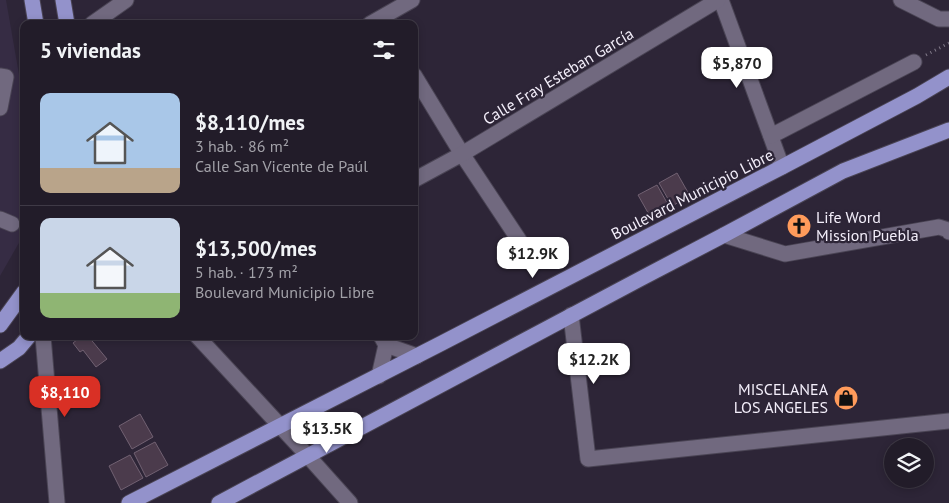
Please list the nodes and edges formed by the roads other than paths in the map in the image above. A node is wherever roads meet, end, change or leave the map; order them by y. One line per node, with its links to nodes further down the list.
1 (32, 0): 8 (main road)
2 (63, 0): 9 (main road)
3 (126, 0): 10 (street)
4 (412, 0): 11 (street)
5 (719, 0): 18 (street); 19 (street, Calle Fray Esteban García)
6 (901, 0): 7 (street)
7 (949, 19)
8 (35, 20)
9 (66, 20)
10 (98, 20)
11 (380, 20)
12 (914, 62): 18 (street)
13 (0, 76): 16 (street)
14 (949, 76): 20 (main road, Boulevard Municipio Libre)
15 (418, 82): 19 (street)
16 (0, 108)
17 (949, 130): 23 (main road)
18 (771, 136): 20 (street)
19 (462, 154): 21 (street, Calle Fray Esteban García); 24 (street)
20 (782, 167): 32 (main road, Boulevard Municipio Libre)
21 (418, 178)
22 (948, 231): 23 (street)
23 (724, 235): 26 (main road)
24 (519, 240)
25 (20, 297): 27 (main road)
26 (571, 315): 35 (street); 37 (main road)
27 (0, 324)
28 (26, 340): 33 (main road)
29 (43, 340): 38 (street)
30 (201, 340): 36 (street)
31 (383, 341): 32 (street); 34 (street)
32 (417, 356): 34 (main road, Boulevard Municipio Libre)
33 (0, 361)
34 (379, 376): 36 (main road, Boulevard Municipio Libre)
35 (949, 421)
36 (281, 426): 37 (street); 39 (main road, Boulevard Municipio Libre)
37 (308, 456): 40 (main road); 41 (street)
38 (57, 503)
39 (129, 503)
40 (219, 503)
41 (350, 503)

